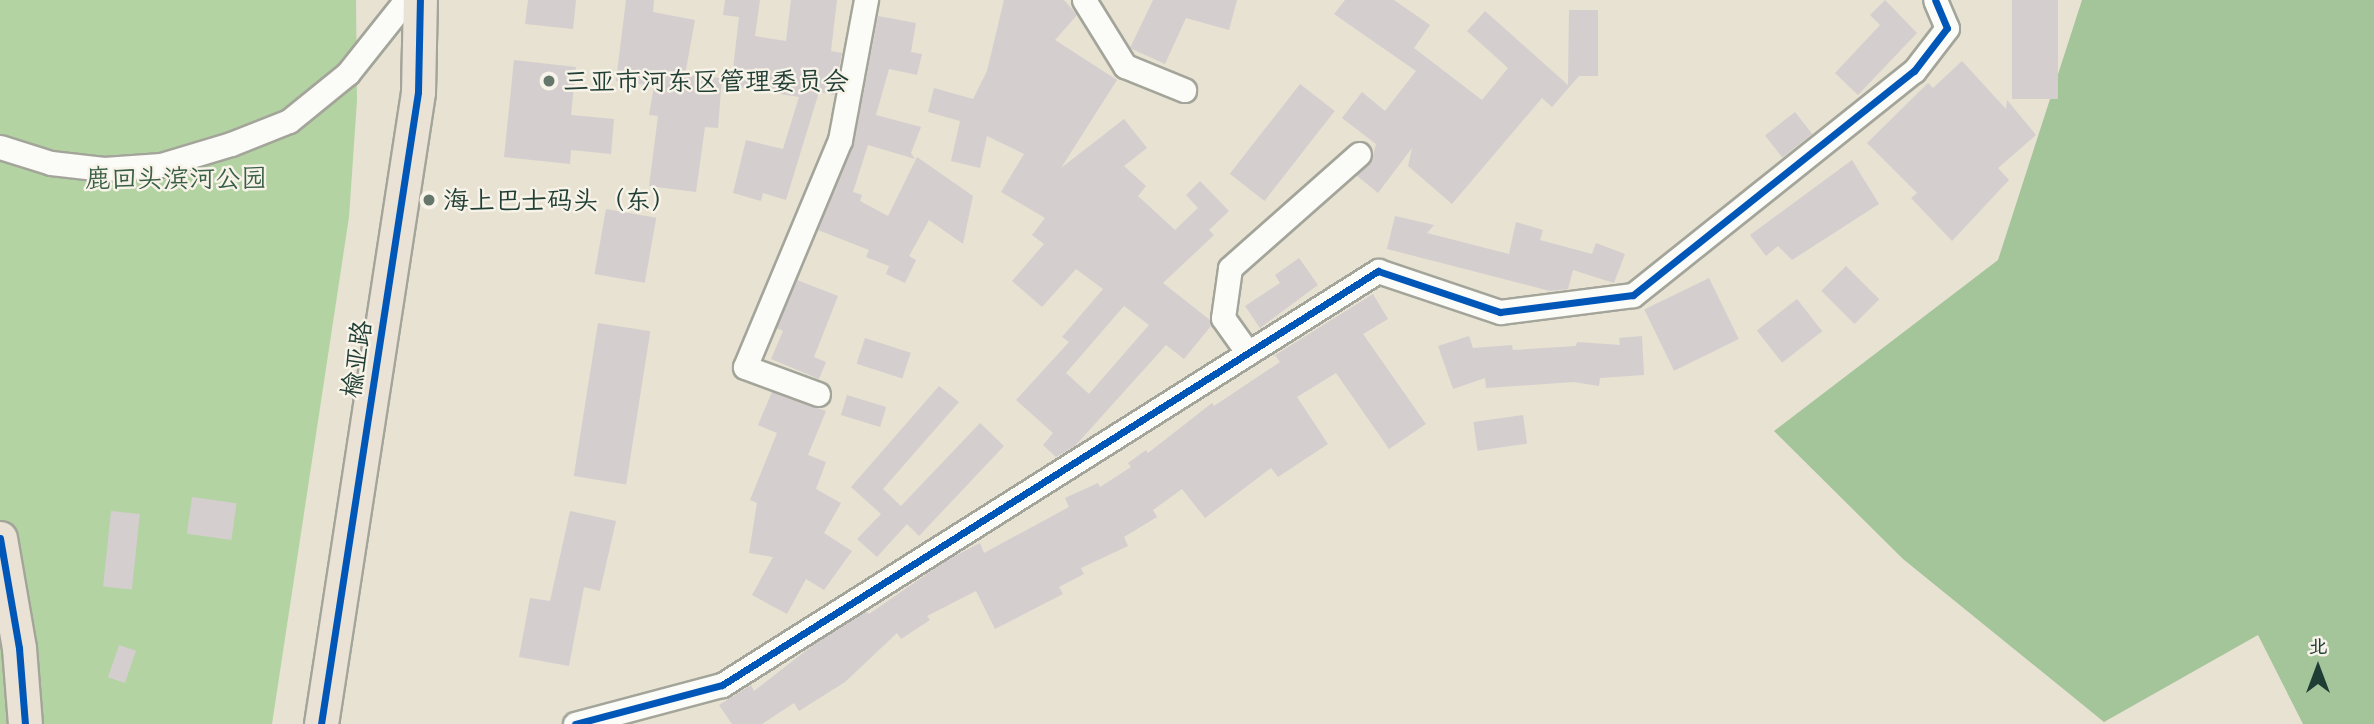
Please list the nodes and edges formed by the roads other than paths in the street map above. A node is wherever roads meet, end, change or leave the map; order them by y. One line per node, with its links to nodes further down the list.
1 (406, 0): 7 (street)
2 (420, 0): 13 (highway, 榆亚路)
3 (866, 0): 10 (street)
4 (1084, 0): 6 (street)
5 (1935, 0): 9 (street)
6 (1184, 90)
7 (0, 147)
8 (1359, 154): 9 (street)
9 (1248, 353): 14 (street)
10 (818, 394)
11 (0, 538): 12 (highway)
12 (25, 724)
13 (321, 724)
14 (575, 724)

